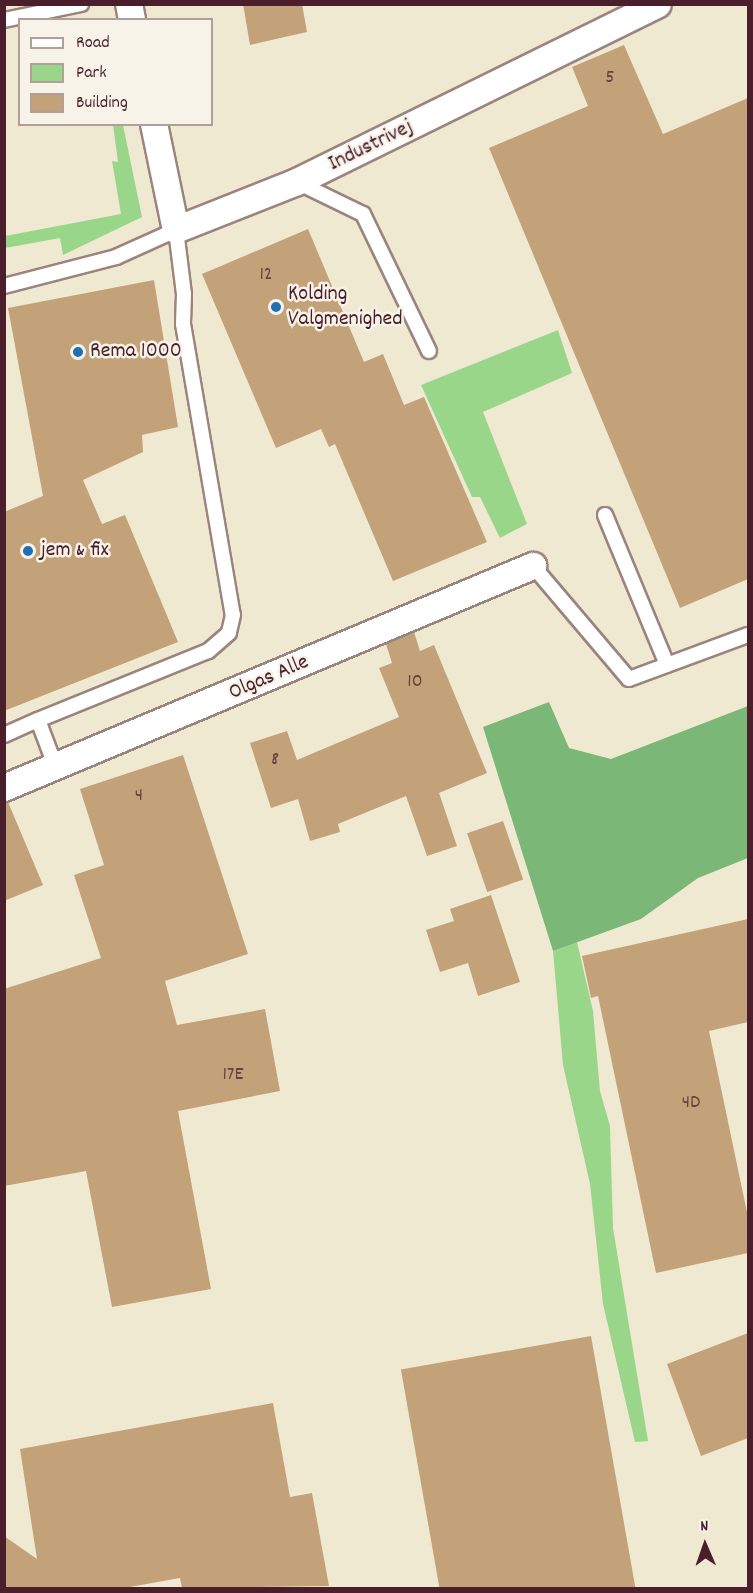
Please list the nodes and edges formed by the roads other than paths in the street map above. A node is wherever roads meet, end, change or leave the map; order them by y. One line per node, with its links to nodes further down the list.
1 (81, 4): 3 (lane)
2 (658, 4): 5 (street, Industrivej)
3 (4, 20)
4 (154, 126): 6 (street)
5 (297, 182): 6 (street, Industrivej); 8 (lane)
6 (176, 230): 7 (lane); 13 (lane)
7 (4, 286)
8 (429, 351)
9 (605, 515): 12 (lane)
10 (533, 566): 12 (lane); 15 (street, Olgas Alle)
11 (748, 635): 12 (lane)
12 (667, 665)
13 (38, 720): 14 (lane); 15 (lane)
14 (4, 735)
15 (56, 768): 16 (street, Olgas Alle)
16 (4, 788)

